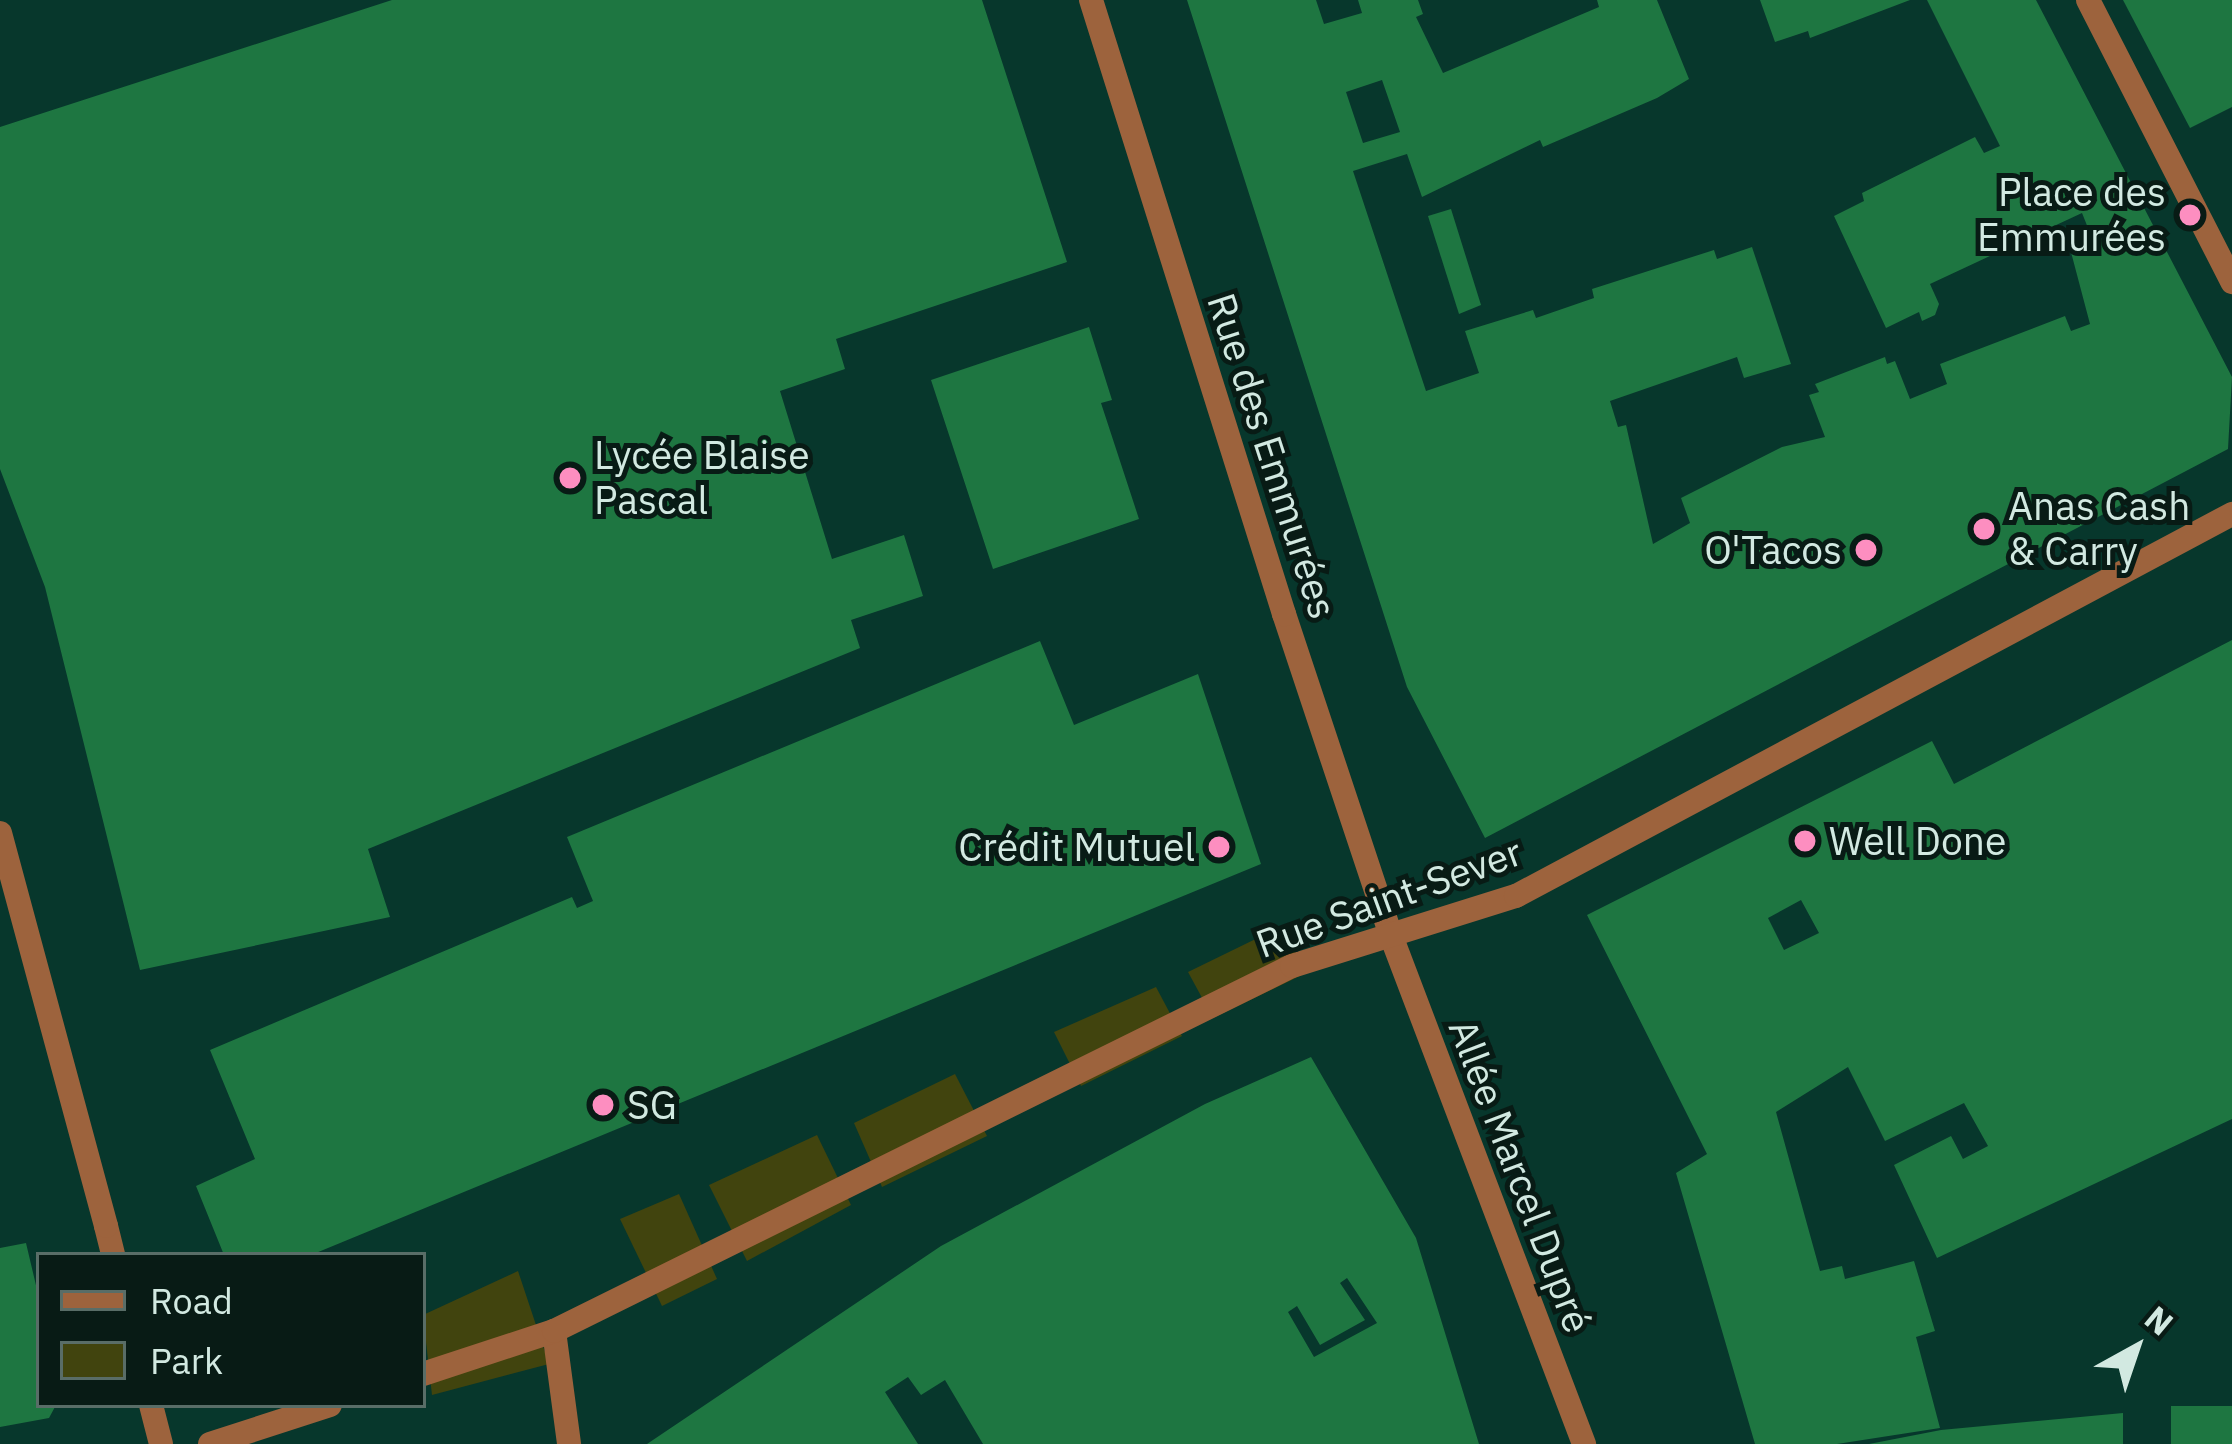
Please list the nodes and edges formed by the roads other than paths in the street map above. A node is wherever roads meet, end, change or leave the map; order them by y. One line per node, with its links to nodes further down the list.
1 (1091, 0): 6 (street, Rue des Emmurées)
2 (2088, 0): 3 (street)
3 (2232, 282)
4 (2232, 514): 6 (street, Rue Saint-Sever)
5 (0, 833): 7 (street)
6 (1390, 933): 8 (street, Rue Saint-Sever); 15 (street, Allée Marcel Dupré)
7 (112, 1252)
8 (554, 1331): 9 (street, Rue Saint-Sever); 14 (street)
9 (426, 1373)
10 (152, 1408): 12 (street)
11 (320, 1408): 13 (street)
12 (161, 1444)
13 (211, 1444)
14 (569, 1444)
15 (1584, 1444)

